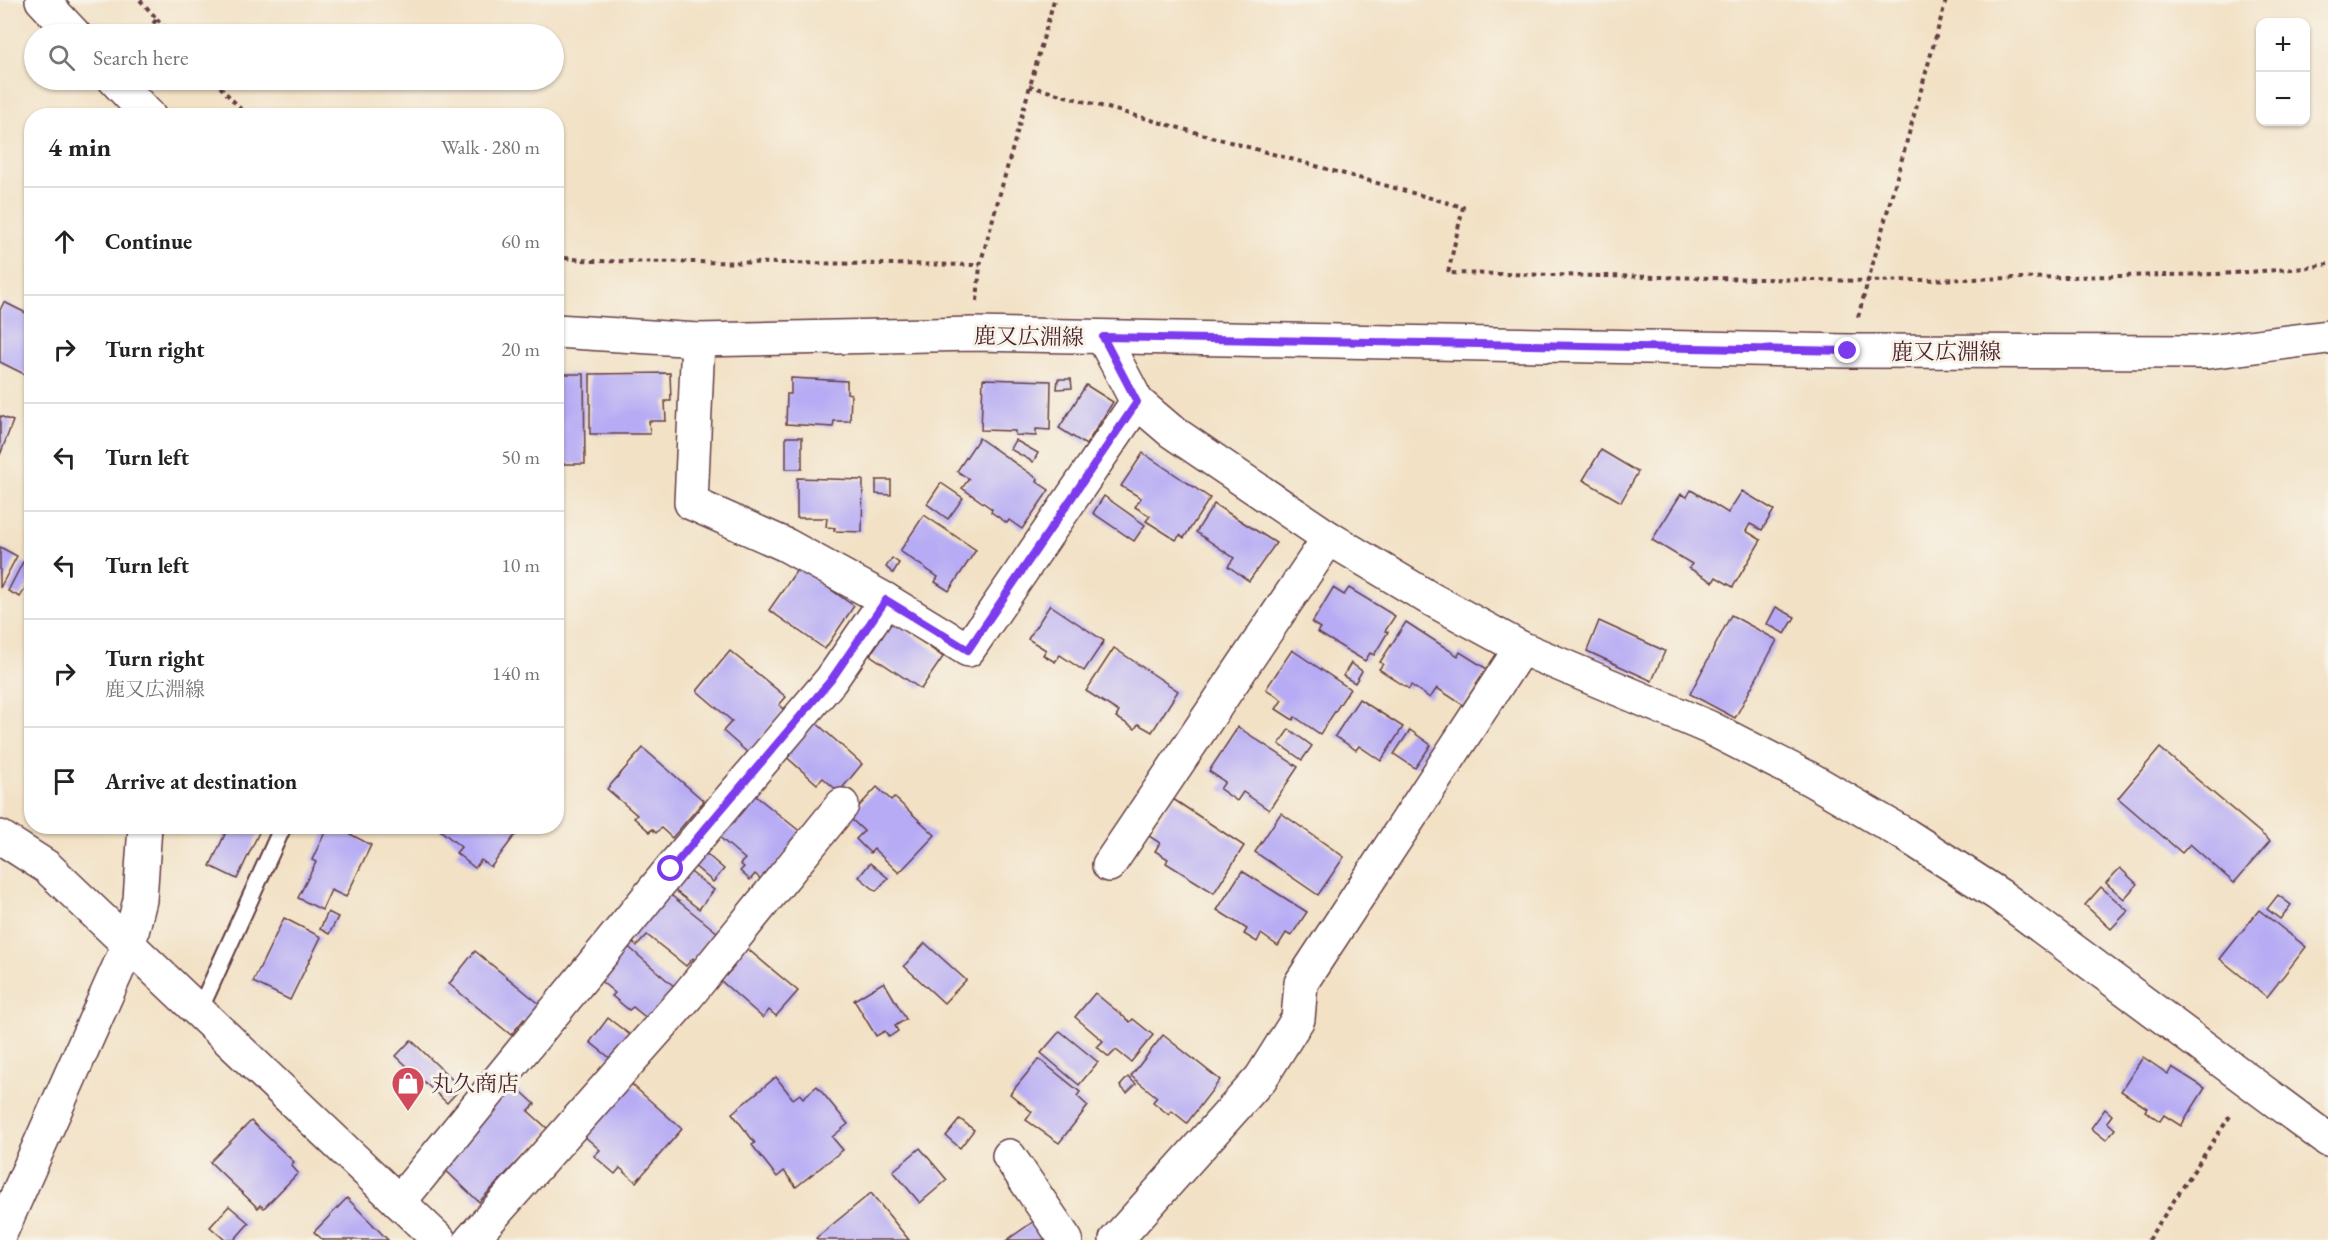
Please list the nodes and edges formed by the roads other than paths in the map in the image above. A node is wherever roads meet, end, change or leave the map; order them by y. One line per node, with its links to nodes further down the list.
1 (42, 0): 2 (street)
2 (65, 24)
3 (125, 90): 4 (street)
4 (142, 108)
5 (564, 332): 8 (street, 鹿又広淵線)
6 (1103, 337): 7 (street, 鹿又広淵線); 8 (street, 鹿又広淵線); 9 (street)
7 (2328, 337)
8 (698, 340): 11 (street)
9 (1137, 402): 10 (street); 11 (street)
10 (1329, 538): 12 (street); 17 (street)
11 (886, 600): 22 (street)
12 (1521, 648): 20 (street); 27 (street)
13 (842, 805): 25 (street)
14 (144, 834): 18 (street)
15 (279, 834): 19 (lane)
16 (0, 837): 18 (street)
17 (1109, 865)
18 (129, 944): 19 (street); 23 (street)
19 (199, 1011): 22 (street)
20 (2328, 1140)
21 (1009, 1156): 26 (street)
22 (399, 1202): 24 (street)
23 (0, 1234)
24 (439, 1240)
25 (471, 1240)
26 (1066, 1240)
27 (1116, 1240)

